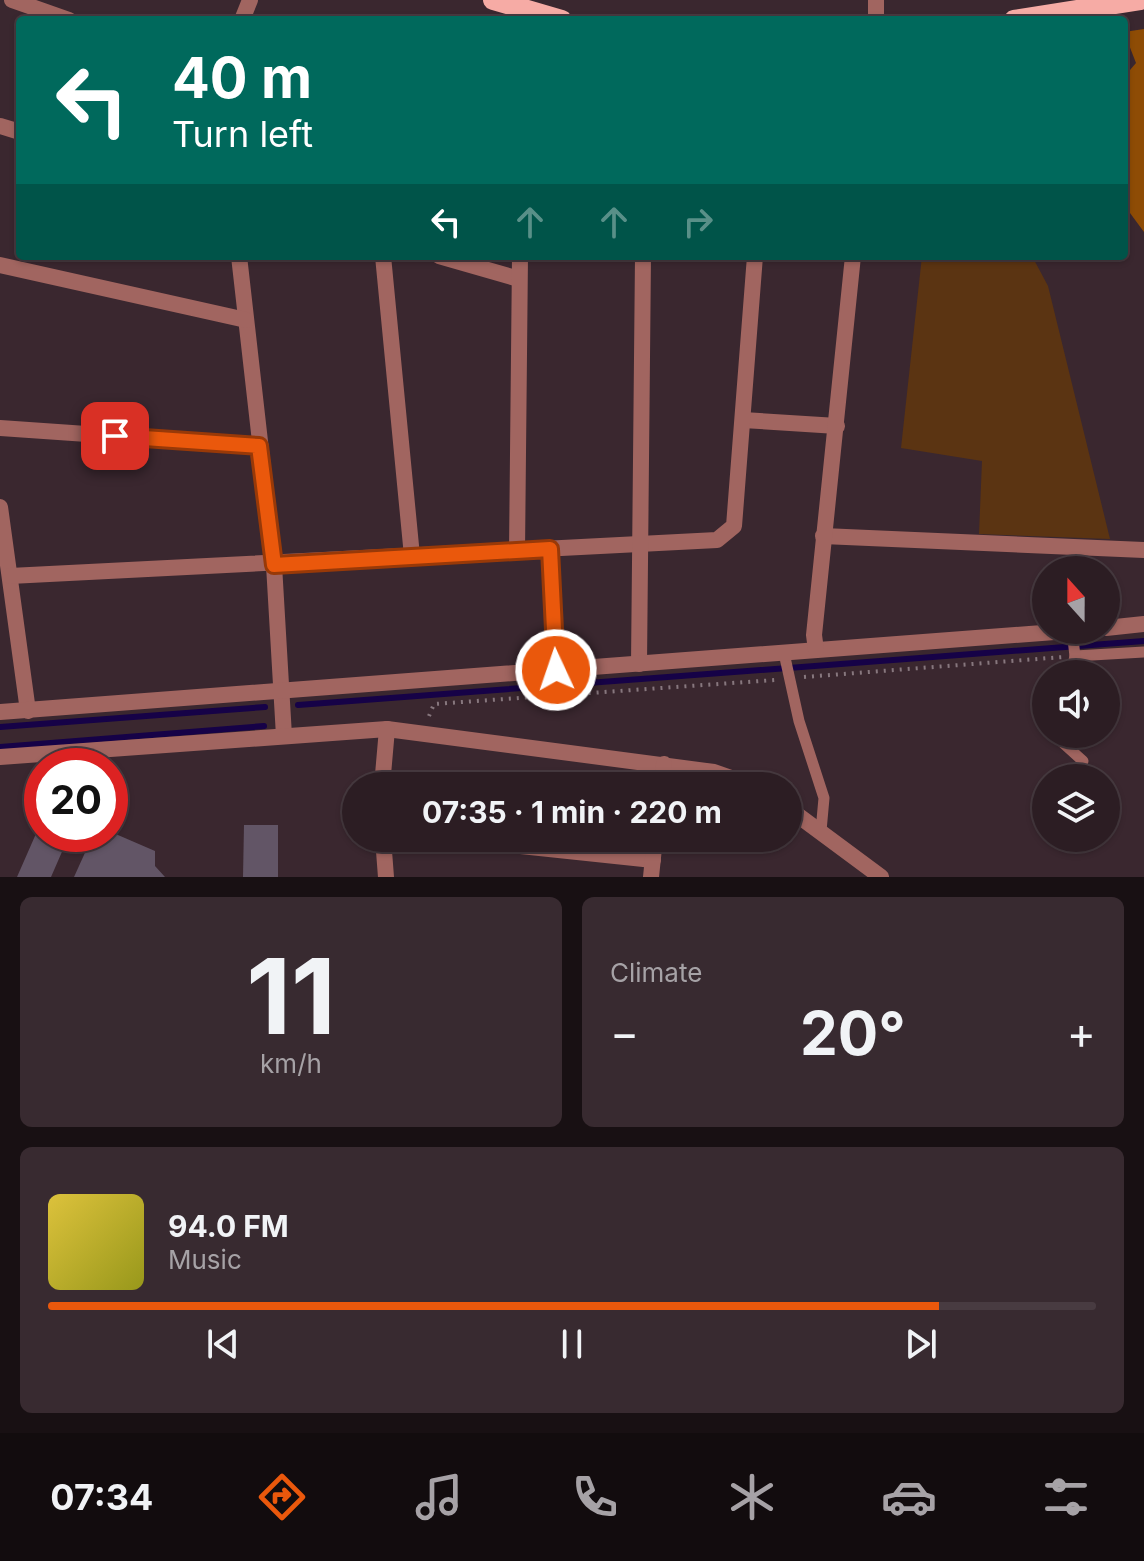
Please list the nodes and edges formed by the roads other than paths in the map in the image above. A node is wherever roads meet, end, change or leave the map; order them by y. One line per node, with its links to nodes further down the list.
1 (12, 0): 5 (street)
2 (493, 0): 4 (main road)
3 (1140, 0): 7 (main road)
4 (518, 4): 6 (main road)
5 (58, 16)
6 (551, 16)
7 (1039, 16)
8 (239, 260): 17 (street)
9 (383, 260): 28 (street)
10 (453, 260): 16 (street)
11 (520, 260): 16 (street)
12 (643, 260): 24 (street)
13 (755, 260): 18 (street)
14 (853, 260): 19 (street)
15 (0, 265): 17 (street)
16 (519, 279): 27 (street)
17 (246, 320): 21 (street)
18 (743, 420): 19 (street); 24 (street)
19 (837, 426): 23 (street)
20 (0, 428): 21 (street)
21 (259, 446): 29 (street)
22 (0, 507): 30 (street)
23 (823, 536): 26 (street); 35 (street)
24 (638, 544): 25 (street); 38 (street)
25 (550, 549): 27 (street); 39 (lane)
26 (1144, 550)
27 (517, 552): 28 (street)
28 (412, 556): 29 (street)
29 (274, 565): 30 (street); 40 (street)
30 (10, 576): 41 (street)
31 (1144, 624): 32 (street)
32 (1120, 627)
33 (1032, 643): 35 (street)
34 (1089, 644): 36 (lane)
35 (816, 650): 37 (street)
36 (1144, 652)
37 (785, 657): 38 (street); 53 (lane)
38 (639, 664): 39 (street)
39 (556, 670): 40 (street)
40 (282, 690): 41 (street); 44 (street)
41 (28, 711): 42 (street)
42 (0, 712)
43 (387, 729): 44 (street); 48 (street); 49 (street)
44 (284, 736): 46 (street)
45 (1069, 748): 47 (lane)
46 (0, 757)
47 (1083, 761)
48 (664, 764): 50 (street); 51 (street)
49 (383, 772)
50 (663, 772)
51 (714, 772)
52 (802, 818): 53 (street)
53 (821, 831): 58 (street)
54 (384, 852): 57 (street)
55 (539, 852): 56 (street)
56 (652, 869)
57 (386, 877)
58 (881, 877)

